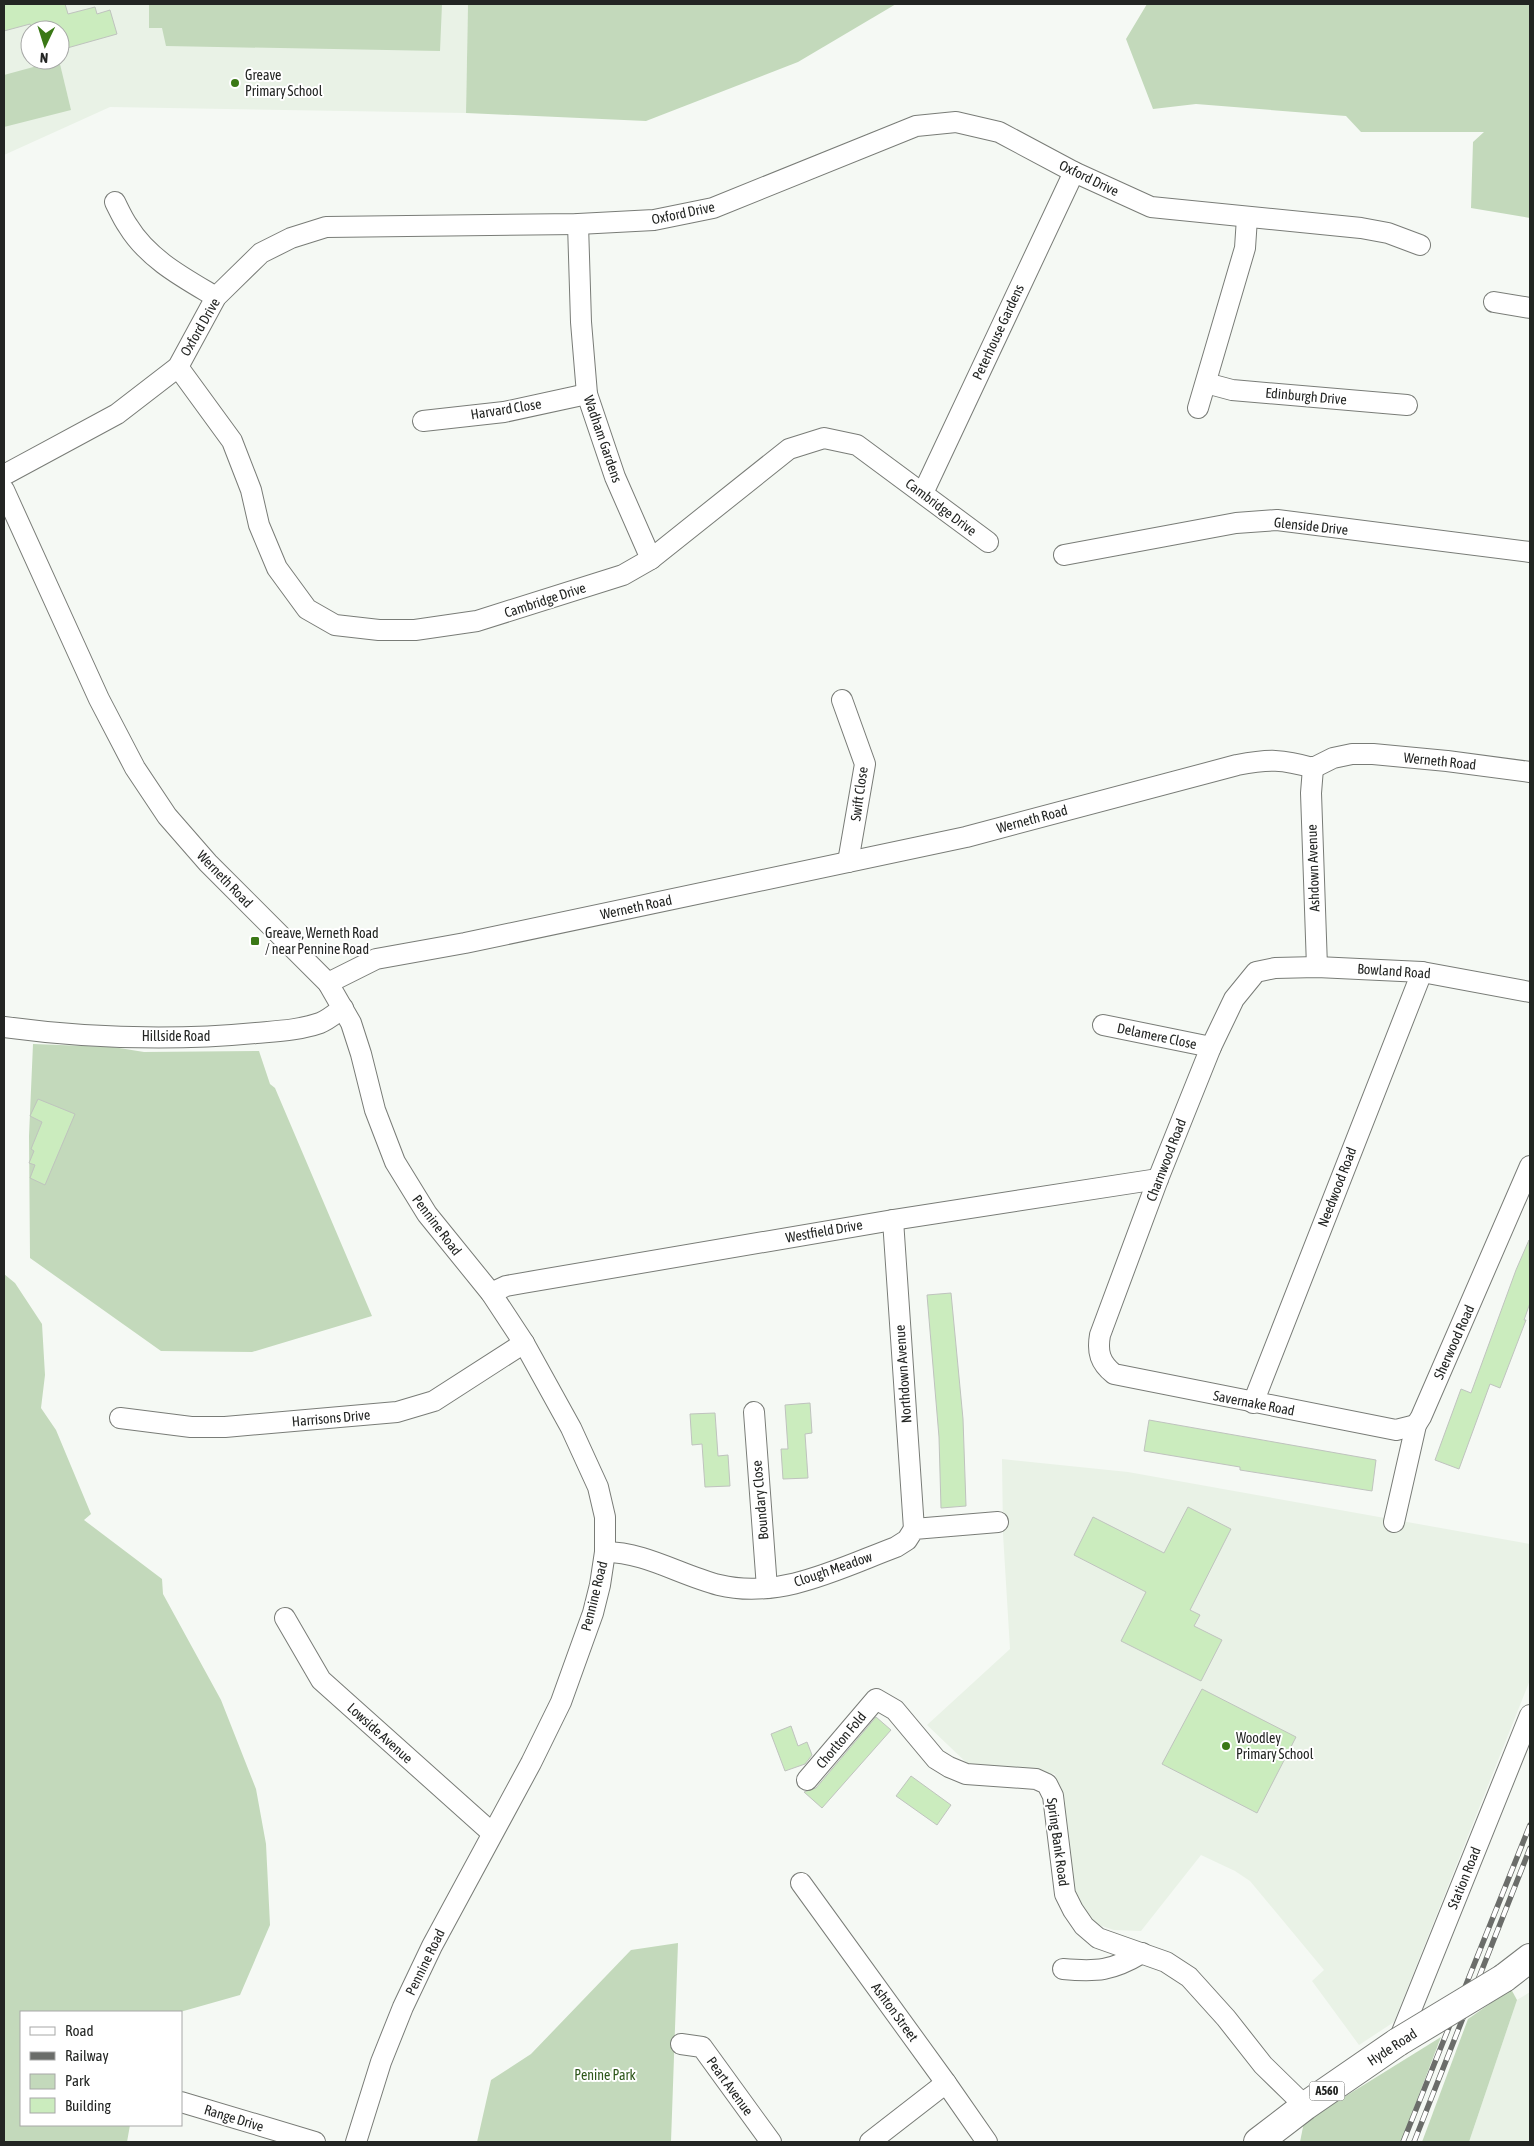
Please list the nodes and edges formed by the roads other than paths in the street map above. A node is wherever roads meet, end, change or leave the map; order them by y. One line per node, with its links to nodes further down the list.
1 (1074, 172): 3 (street, Oxford Drive); 4 (street, Oxford Drive); 17 (street, Peterhouse Gardens)
2 (116, 202): 6 (street)
3 (1247, 218): 5 (street, Oxford Drive); 10 (street)
4 (578, 224): 6 (street, Oxford Drive); 11 (street, Wadham Gardens)
5 (1420, 245)
6 (216, 297): 9 (street, Oxford Drive)
7 (1494, 302): 8 (street)
8 (1530, 308)
9 (178, 367): 15 (street, Oxford Drive); 21 (street, Cambridge Drive)
10 (1206, 383): 12 (street, Edinburgh Drive); 13 (street)
11 (587, 394): 14 (street, Harvard Close); 21 (street, Wadham Gardens)
12 (1407, 405)
13 (1198, 408)
14 (424, 421)
15 (4, 475)
16 (4, 490): 29 (street, Werneth Road)
17 (923, 493): 18 (street, Cambridge Drive); 21 (street, Cambridge Drive)
18 (988, 542)
19 (1530, 552): 20 (street, Glenside Drive)
20 (1064, 555)
21 (651, 559)
22 (842, 700): 25 (street, Swift Close)
23 (1313, 768): 24 (street, Werneth Road); 25 (street, Werneth Road); 26 (street, Ashdown Avenue)
24 (1530, 772)
25 (848, 862): 29 (street, Werneth Road)
26 (1317, 967): 27 (street, Bowland Road); 28 (street, Bowland Road)
27 (1256, 972): 34 (street, Charnwood Road)
28 (1422, 972): 30 (street, Bowland Road); 41 (street, Needwood Road)
29 (328, 983): 31 (street, Pennine Road)
30 (1530, 992)
31 (343, 1008): 33 (street, Hillside Road); 38 (street, Pennine Road)
32 (1103, 1025): 34 (street, Delamere Close)
33 (4, 1027)
34 (1211, 1047): 36 (street, Charnwood Road)
35 (1530, 1166): 44 (street, Sherwood Road)
36 (1158, 1179): 37 (street, Westfield Drive); 40 (street, Charnwood Road)
37 (893, 1220): 38 (street, Westfield Drive); 47 (street, Northdown Avenue)
38 (492, 1293): 39 (street, Pennine Road)
39 (524, 1343): 43 (street, Harrisons Drive); 48 (street, Pennine Road)
40 (1100, 1357): 41 (street, Savernake Road)
41 (1253, 1403): 44 (street, Savernake Road)
42 (754, 1412): 49 (street, Boundary Close)
43 (120, 1418)
44 (1416, 1425): 46 (street, Sherwood Road)
45 (998, 1522): 47 (street)
46 (1394, 1522)
47 (914, 1529): 49 (street, Clough Meadow)
48 (605, 1552): 49 (street, Clough Meadow); 54 (street, Pennine Road)
49 (767, 1588)
50 (285, 1618): 54 (street, Lowside Avenue)
51 (876, 1699): 53 (street, Chorlton Fold); 56 (street, Spring Bank Road)
52 (1530, 1714): 59 (street, Station Road)
53 (807, 1780)
54 (492, 1833): 66 (street, Pennine Road)
55 (801, 1883): 61 (street, Ashton Street)
56 (1142, 1952): 58 (street); 63 (street, Spring Bank Road)
57 (1530, 1958): 59 (main road, Hyde Road / A560, bridge)
58 (1063, 1969)
59 (1398, 2042): 63 (main road, Hyde Road / A560)
60 (681, 2044): 67 (street, Peart Avenue)
61 (946, 2083): 68 (street); 69 (street, Ashton Street)
62 (182, 2102): 65 (street, Range Drive)
63 (1305, 2106): 64 (main road, Hyde Road / A560)
64 (1272, 2137)
65 (315, 2142)
66 (356, 2142)
67 (771, 2142)
68 (870, 2142)
69 (987, 2142)

